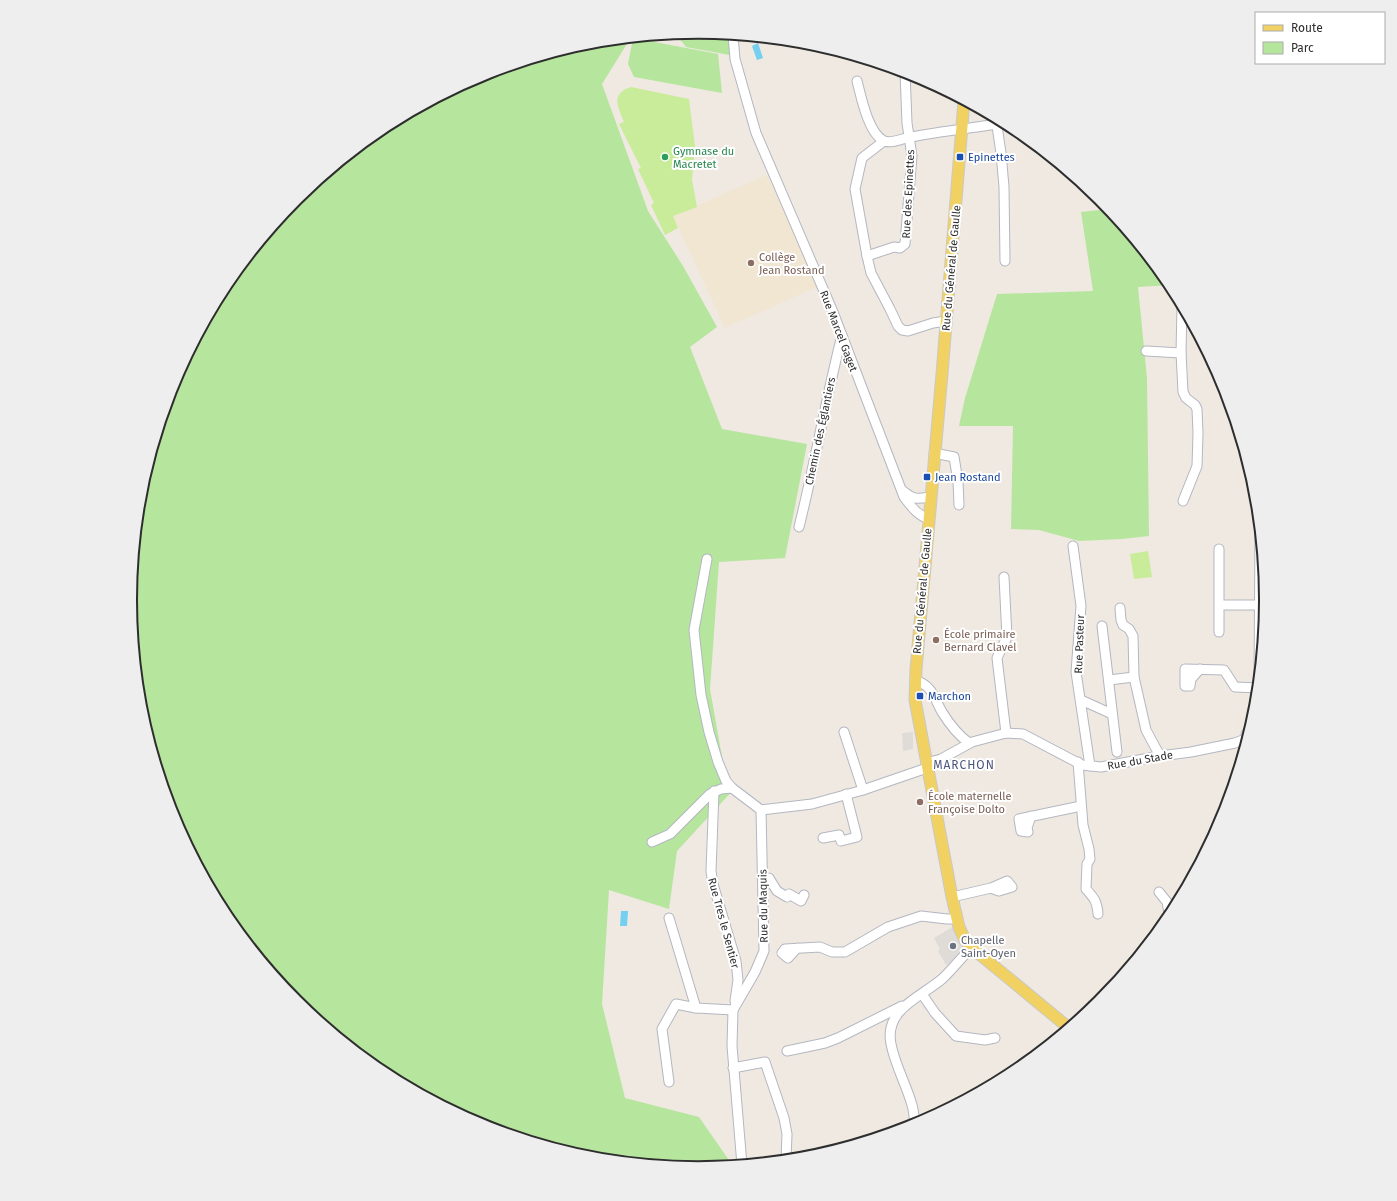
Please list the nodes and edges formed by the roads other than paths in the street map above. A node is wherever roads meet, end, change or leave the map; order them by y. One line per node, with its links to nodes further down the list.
1 (734, 40): 14 (street, Rue Marcel Gaget)
2 (905, 79): 8 (street, Rue des Epinettes)
3 (857, 81): 9 (street)
4 (964, 106): 7 (main road, Rue du Général de Gaulle)
5 (992, 122): 7 (street)
6 (999, 127): 11 (street)
7 (962, 129): 8 (street); 13 (main road, Rue du Général de Gaulle)
8 (910, 137): 9 (street); 10 (street, Rue des Epinettes)
9 (884, 141): 10 (street)
10 (867, 256): 13 (street)
11 (1005, 261)
12 (1182, 315): 16 (street)
13 (946, 321): 17 (main road, Rue du Général de Gaulle)
14 (842, 335): 18 (street, Rue Marcel Gaget); 23 (street, Chemin des Églantiers)
15 (1146, 351): 16 (street)
16 (1181, 353): 20 (street)
17 (934, 454): 19 (main road, Rue du Général de Gaulle); 21 (street)
18 (902, 491): 19 (street); 22 (street, Rue Marcel Gaget)
19 (930, 497): 22 (main road, Rue du Général de Gaulle)
20 (1183, 501)
21 (959, 505)
22 (928, 519): 37 (main road, Rue du Général de Gaulle)
23 (799, 526)
24 (1073, 546): 40 (street, Rue Pasteur)
25 (1219, 549): 29 (street)
26 (707, 559): 51 (street)
27 (1004, 577): 43 (street)
28 (1259, 577): 30 (street)
29 (1220, 605): 30 (street); 33 (street)
30 (1259, 606): 34 (street)
31 (1120, 608): 36 (street)
32 (1102, 626): 38 (street)
33 (1219, 632)
34 (1259, 637)
35 (1200, 669): 39 (street)
36 (1134, 677): 38 (street); 47 (street)
37 (915, 680): 45 (street); 49 (main road, Rue du Général de Gaulle)
38 (1109, 680): 41 (street)
39 (1253, 688)
40 (1081, 700): 41 (street); 50 (street, Rue Pasteur)
41 (1112, 714): 46 (street)
42 (844, 732): 52 (street)
43 (1006, 733): 45 (street, Rue du Stade); 48 (street, Rue du Stade)
44 (1242, 742): 47 (street, Rue du Stade)
45 (969, 743): 49 (street, Rue du Stade)
46 (1117, 752)
47 (1160, 756): 50 (street, Rue du Stade)
48 (1078, 762): 50 (street, Rue du Stade); 55 (street)
49 (926, 766): 52 (street); 64 (main road, Rue du Général de Gaulle)
50 (1090, 766)
51 (732, 788): 53 (street); 56 (street)
52 (863, 790): 54 (street)
53 (714, 791): 59 (street); 74 (street, Rue Tres le Sentier)
54 (846, 794): 56 (street); 58 (street)
55 (1081, 806): 57 (street); 66 (street)
56 (761, 810): 60 (street, Rue du Maquis)
57 (1031, 816)
58 (824, 838)
59 (652, 842)
60 (763, 878): 63 (street); 74 (street, Rue du Maquis)
61 (991, 888): 64 (street)
62 (1160, 892): 65 (street)
63 (804, 895)
64 (952, 897): 68 (main road, Rue du Général de Gaulle)
65 (1168, 907)
66 (1098, 914)
67 (669, 918): 73 (street)
68 (957, 919): 69 (street); 70 (main road, Rue du Général de Gaulle)
69 (797, 948)
70 (972, 948): 71 (street); 75 (main road, Rue du Général de Gaulle)
71 (922, 994): 72 (street); 76 (street)
72 (908, 1002): 77 (street); 80 (street)
73 (696, 1008): 74 (street); 79 (street)
74 (734, 1008): 78 (street)
75 (1066, 1025)
76 (995, 1038)
77 (787, 1051)
78 (733, 1068): 81 (street); 82 (street)
79 (669, 1082)
80 (914, 1119)
81 (786, 1155)
82 (742, 1160)

